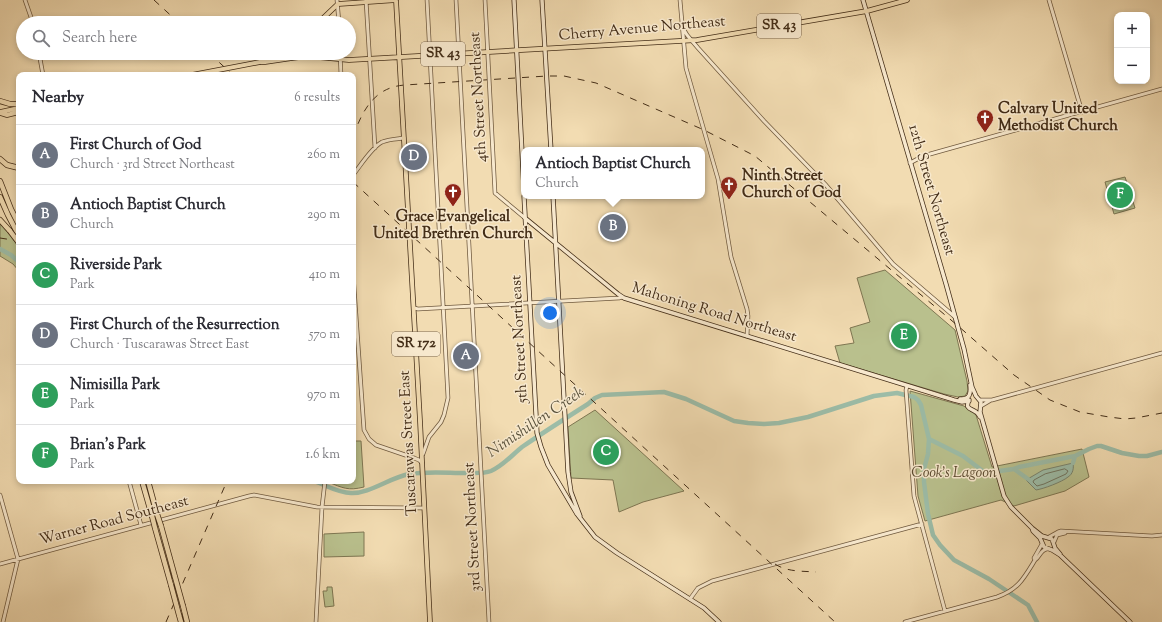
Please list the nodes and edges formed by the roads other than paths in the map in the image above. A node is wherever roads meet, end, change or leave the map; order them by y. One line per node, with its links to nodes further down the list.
1 (25, 0): 15 (street)
2 (396, 0): 12 (main road); 26 (main road, Tuscarawas Street East / SR 172)
3 (427, 0): 25 (street)
4 (456, 0): 24 (street, 3rd Street Northeast)
5 (485, 0): 23 (street, 4th Street Northeast)
6 (514, 0): 22 (main road)
7 (542, 0): 21 (main road)
8 (680, 0): 18 (street)
9 (863, 0): 14 (main road, 12th Street Northeast)
10 (906, 0): 14 (main road, Cherry Avenue Northeast / SR 43)
11 (1049, 0): 42 (street)
12 (366, 1): 13 (main road); 27 (street)
13 (338, 2): 16 (main road); 17 (street)
14 (867, 11): 19 (main road, Cherry Avenue Northeast / SR 43); 49 (main road, 12th Street Northeast)
15 (31, 16)
16 (325, 16)
17 (339, 16)
18 (681, 25): 19 (street); 20 (street)
19 (692, 40): 20 (main road, Cherry Avenue Northeast / SR 43); 70 (street)
20 (683, 41): 21 (main road, Cherry Avenue Northeast / SR 43); 71 (street)
21 (545, 49): 22 (main road, Cherry Avenue Northeast / SR 43); 46 (main road)
22 (517, 51): 23 (main road, Cherry Avenue Northeast / SR 43); 45 (main road)
23 (488, 52): 24 (main road, Cherry Avenue Northeast / SR 43); 53 (street, 4th Street Northeast)
24 (459, 54): 25 (main road, Cherry Avenue Northeast / SR 43); 66 (street, 3rd Street Northeast)
25 (430, 55): 26 (main road, Cherry Avenue Northeast / SR 43); 68 (street)
26 (399, 57): 27 (main road, SR 43); 44 (main road, Tuscarawas Street East / SR 172)
27 (370, 58): 28 (main road, SR 43); 47 (street)
28 (356, 59)
29 (40, 60): 34 (street)
30 (265, 60): 33 (main road, SR 43)
31 (278, 60): 33 (main road, SR 43)
32 (341, 60): 36 (street)
33 (260, 62): 35 (main road, SR 43, bridge)
34 (42, 72)
35 (208, 72)
36 (341, 72)
37 (1162, 89): 42 (street)
38 (0, 101): 39 (highway)
39 (16, 104)
40 (16, 109): 43 (main road)
41 (16, 112): 43 (main road)
42 (1082, 112): 49 (street)
43 (0, 113)
44 (404, 138): 47 (street); 67 (main road, Tuscarawas Street East / SR 172)
45 (522, 147)
46 (551, 147)
47 (375, 148): 51 (street)
48 (0, 159): 50 (highway)
49 (910, 162): 70 (main road, 12th Street Northeast)
50 (16, 167)
51 (356, 172)
52 (0, 181): 58 (highway)
53 (496, 193): 57 (street, Mahoning Road Northeast)
54 (0, 197): 60 (highway)
55 (524, 199): 57 (main road, 5th Street Northeast)
56 (553, 199): 62 (main road)
57 (526, 218): 62 (main road, Mahoning Road Northeast); 65 (main road, 5th Street Northeast)
58 (16, 219)
59 (0, 220): 61 (highway, bridge)
60 (16, 230)
61 (16, 239)
62 (556, 243): 63 (main road, Mahoning Road Northeast); 64 (main road)
63 (622, 297): 64 (street); 71 (main road, Mahoning Road Northeast)
64 (559, 301): 65 (street); 95 (main road)
65 (531, 303): 66 (street); 95 (main road, 5th Street Northeast)
66 (473, 306): 68 (street); 117 (street, 3rd Street Northeast)
67 (414, 308): 68 (street); 85 (main road, Tuscarawas Street East / SR 172)
68 (444, 308): 85 (street)
69 (356, 316): 86 (street)
70 (955, 317): 73 (main road, 12th Street Northeast)
71 (747, 336): 74 (main road, Mahoning Road Northeast)
72 (1162, 353): 80 (street)
73 (968, 368): 75 (main road, 12th Street Northeast); 76 (main road)
74 (907, 386): 76 (main road, Mahoning Road Northeast); 96 (street)
75 (972, 387): 77 (main road, 12th Street Northeast); 79 (main road, 12th Street Northeast)
76 (942, 397): 78 (main road, Mahoning Road Northeast)
77 (979, 399): 79 (main road); 80 (street); 82 (main road)
78 (954, 400): 79 (main road, Mahoning Road Northeast); 81 (main road, Mahoning Road Northeast)
79 (969, 400): 81 (main road)
80 (991, 400): 82 (street)
81 (968, 406): 83 (main road)
82 (980, 407): 83 (main road); 84 (main road)
83 (975, 411): 84 (main road)
84 (982, 419): 98 (main road)
85 (422, 458): 86 (main road, Tuscarawas Street East / SR 172)
86 (423, 467): 93 (main road, Tuscarawas Street East / SR 172)
87 (130, 484): 97 (street)
88 (143, 484): 94 (highway)
89 (149, 484): 94 (highway)
90 (325, 484): 92 (street)
91 (0, 495): 107 (street)
92 (322, 507): 93 (street, Warner Road Southeast); 97 (street, Warner Road Southeast); 115 (street)
93 (424, 508): 116 (main road, Tuscarawas Street East / SR 172)
94 (155, 515): 104 (highway, bridge)
95 (580, 517): 110 (main road)
96 (922, 524): 110 (street); 111 (street)
97 (141, 525): 107 (street, Warner Road Southeast)
98 (1032, 528): 101 (main road); 103 (main road)
99 (1066, 532): 100 (street); 101 (street); 102 (street)
100 (1162, 535)
101 (1048, 537): 102 (main road); 103 (main road)
102 (1054, 542): 105 (main road); 106 (main road)
103 (1042, 543): 105 (main road); 108 (street)
104 (164, 548): 113 (highway, bridge); 114 (highway, bridge)
105 (1048, 549): 106 (main road); 108 (street)
106 (1060, 555): 120 (main road)
107 (18, 559): 109 (street, Warner Road Southeast); 112 (street)
108 (1034, 560): 111 (street)
109 (0, 564)
110 (690, 599): 118 (main road)
111 (945, 611): 119 (street)
112 (3, 622)
113 (181, 622)
114 (187, 622)
115 (316, 622)
116 (430, 622)
117 (489, 622)
118 (719, 622)
119 (905, 622)
120 (1130, 622)

